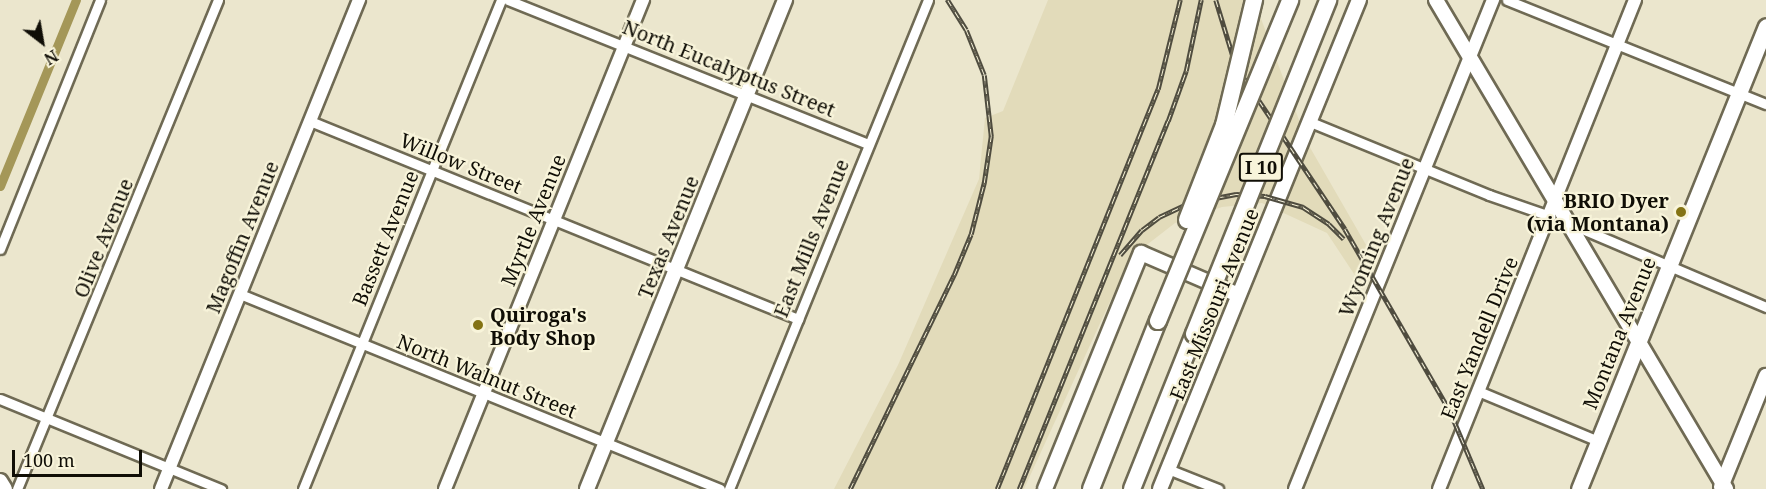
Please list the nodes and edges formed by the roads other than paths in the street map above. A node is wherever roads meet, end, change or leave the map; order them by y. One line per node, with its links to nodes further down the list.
1 (100, 0): 33 (street)
2 (218, 0): 47 (street, Olive Avenue)
3 (359, 0): 25 (street, Magoffin Avenue)
4 (501, 0): 28 (street, Bassett Avenue)
5 (508, 0): 19 (street, North Eucalyptus Street)
6 (643, 0): 19 (street, Myrtle Avenue)
7 (785, 0): 22 (main road, Texas Avenue)
8 (928, 0): 26 (street, East Mills Avenue)
9 (1254, 0): 40 (highway, bridge)
10 (1290, 0): 40 (highway, I 10, bridge)
11 (1328, 0): 65 (highway, I 10, bridge)
12 (1359, 0): 24 (main road, East Missouri Avenue)
13 (1436, 0): 20 (main road)
14 (1493, 0): 20 (street, Wyoming Avenue)
15 (1507, 0): 18 (street)
16 (1635, 0): 18 (street, East Yandell Drive)
17 (1766, 27): 21 (main road, Montana Avenue)
18 (1617, 45): 21 (street); 29 (street, East Yandell Drive)
19 (624, 47): 22 (street, North Eucalyptus Street); 31 (street, Myrtle Avenue)
20 (1470, 57): 27 (street, Wyoming Avenue); 29 (main road)
21 (1739, 94): 23 (street); 34 (main road, Montana Avenue)
22 (746, 97): 26 (street, North Eucalyptus Street); 35 (main road, Texas Avenue)
23 (1766, 104)
24 (1308, 121): 27 (street); 37 (main road, East Missouri Avenue)
25 (310, 122): 28 (street, Willow Street); 36 (street, Magoffin Avenue)
26 (868, 144): 39 (street, East Mills Avenue)
27 (1425, 169): 30 (street); 68 (street, Wyoming Avenue)
28 (432, 171): 31 (street, Willow Street); 42 (street, Bassett Avenue)
29 (1557, 200): 30 (street, East Yandell Drive); 32 (main road)
30 (1550, 216): 32 (street); 44 (street, East Yandell Drive)
31 (554, 220): 35 (street, Willow Street); 45 (street, Myrtle Avenue)
32 (1573, 225): 34 (street); 41 (main road)
33 (0, 249)
34 (1668, 268): 38 (street); 41 (main road, Montana Avenue)
35 (676, 270): 39 (street, Willow Street); 49 (main road, Texas Avenue)
36 (240, 294): 42 (street, North Walnut Street); 50 (street, Magoffin Avenue)
37 (1236, 294): 51 (main road, East Missouri Avenue); 63 (main road)
38 (1766, 307)
39 (798, 319): 62 (street, East Mills Avenue)
40 (1158, 321): 64 (highway, I 10)
41 (1639, 341): 48 (main road, Montana Avenue); 53 (main road)
42 (362, 345): 45 (street, North Walnut Street); 58 (street, Bassett Avenue)
43 (1766, 376): 53 (main road)
44 (1478, 391): 48 (street); 69 (street, East Yandell Drive)
45 (484, 393): 49 (street, North Walnut Street); 59 (street, Myrtle Avenue)
46 (0, 399): 47 (street)
47 (49, 419): 50 (street); 55 (street, Olive Avenue)
48 (1598, 441): 70 (main road, Montana Avenue)
49 (605, 444): 60 (main road, Texas Avenue); 61 (street, North Walnut Street)
50 (170, 468): 56 (street, Magoffin Avenue); 57 (street)
51 (1168, 469): 66 (main road, East Missouri Avenue); 67 (street)
52 (0, 481): 54 (main road)
53 (1723, 487)
54 (5, 489)
55 (17, 489)
56 (161, 489)
57 (221, 489)
58 (303, 489)
59 (445, 489)
60 (587, 489)
61 (720, 489)
62 (729, 489)
63 (1045, 489)
64 (1091, 489)
65 (1132, 489)
66 (1160, 489)
67 (1218, 489)
68 (1295, 489)
69 (1439, 489)
70 (1579, 489)

